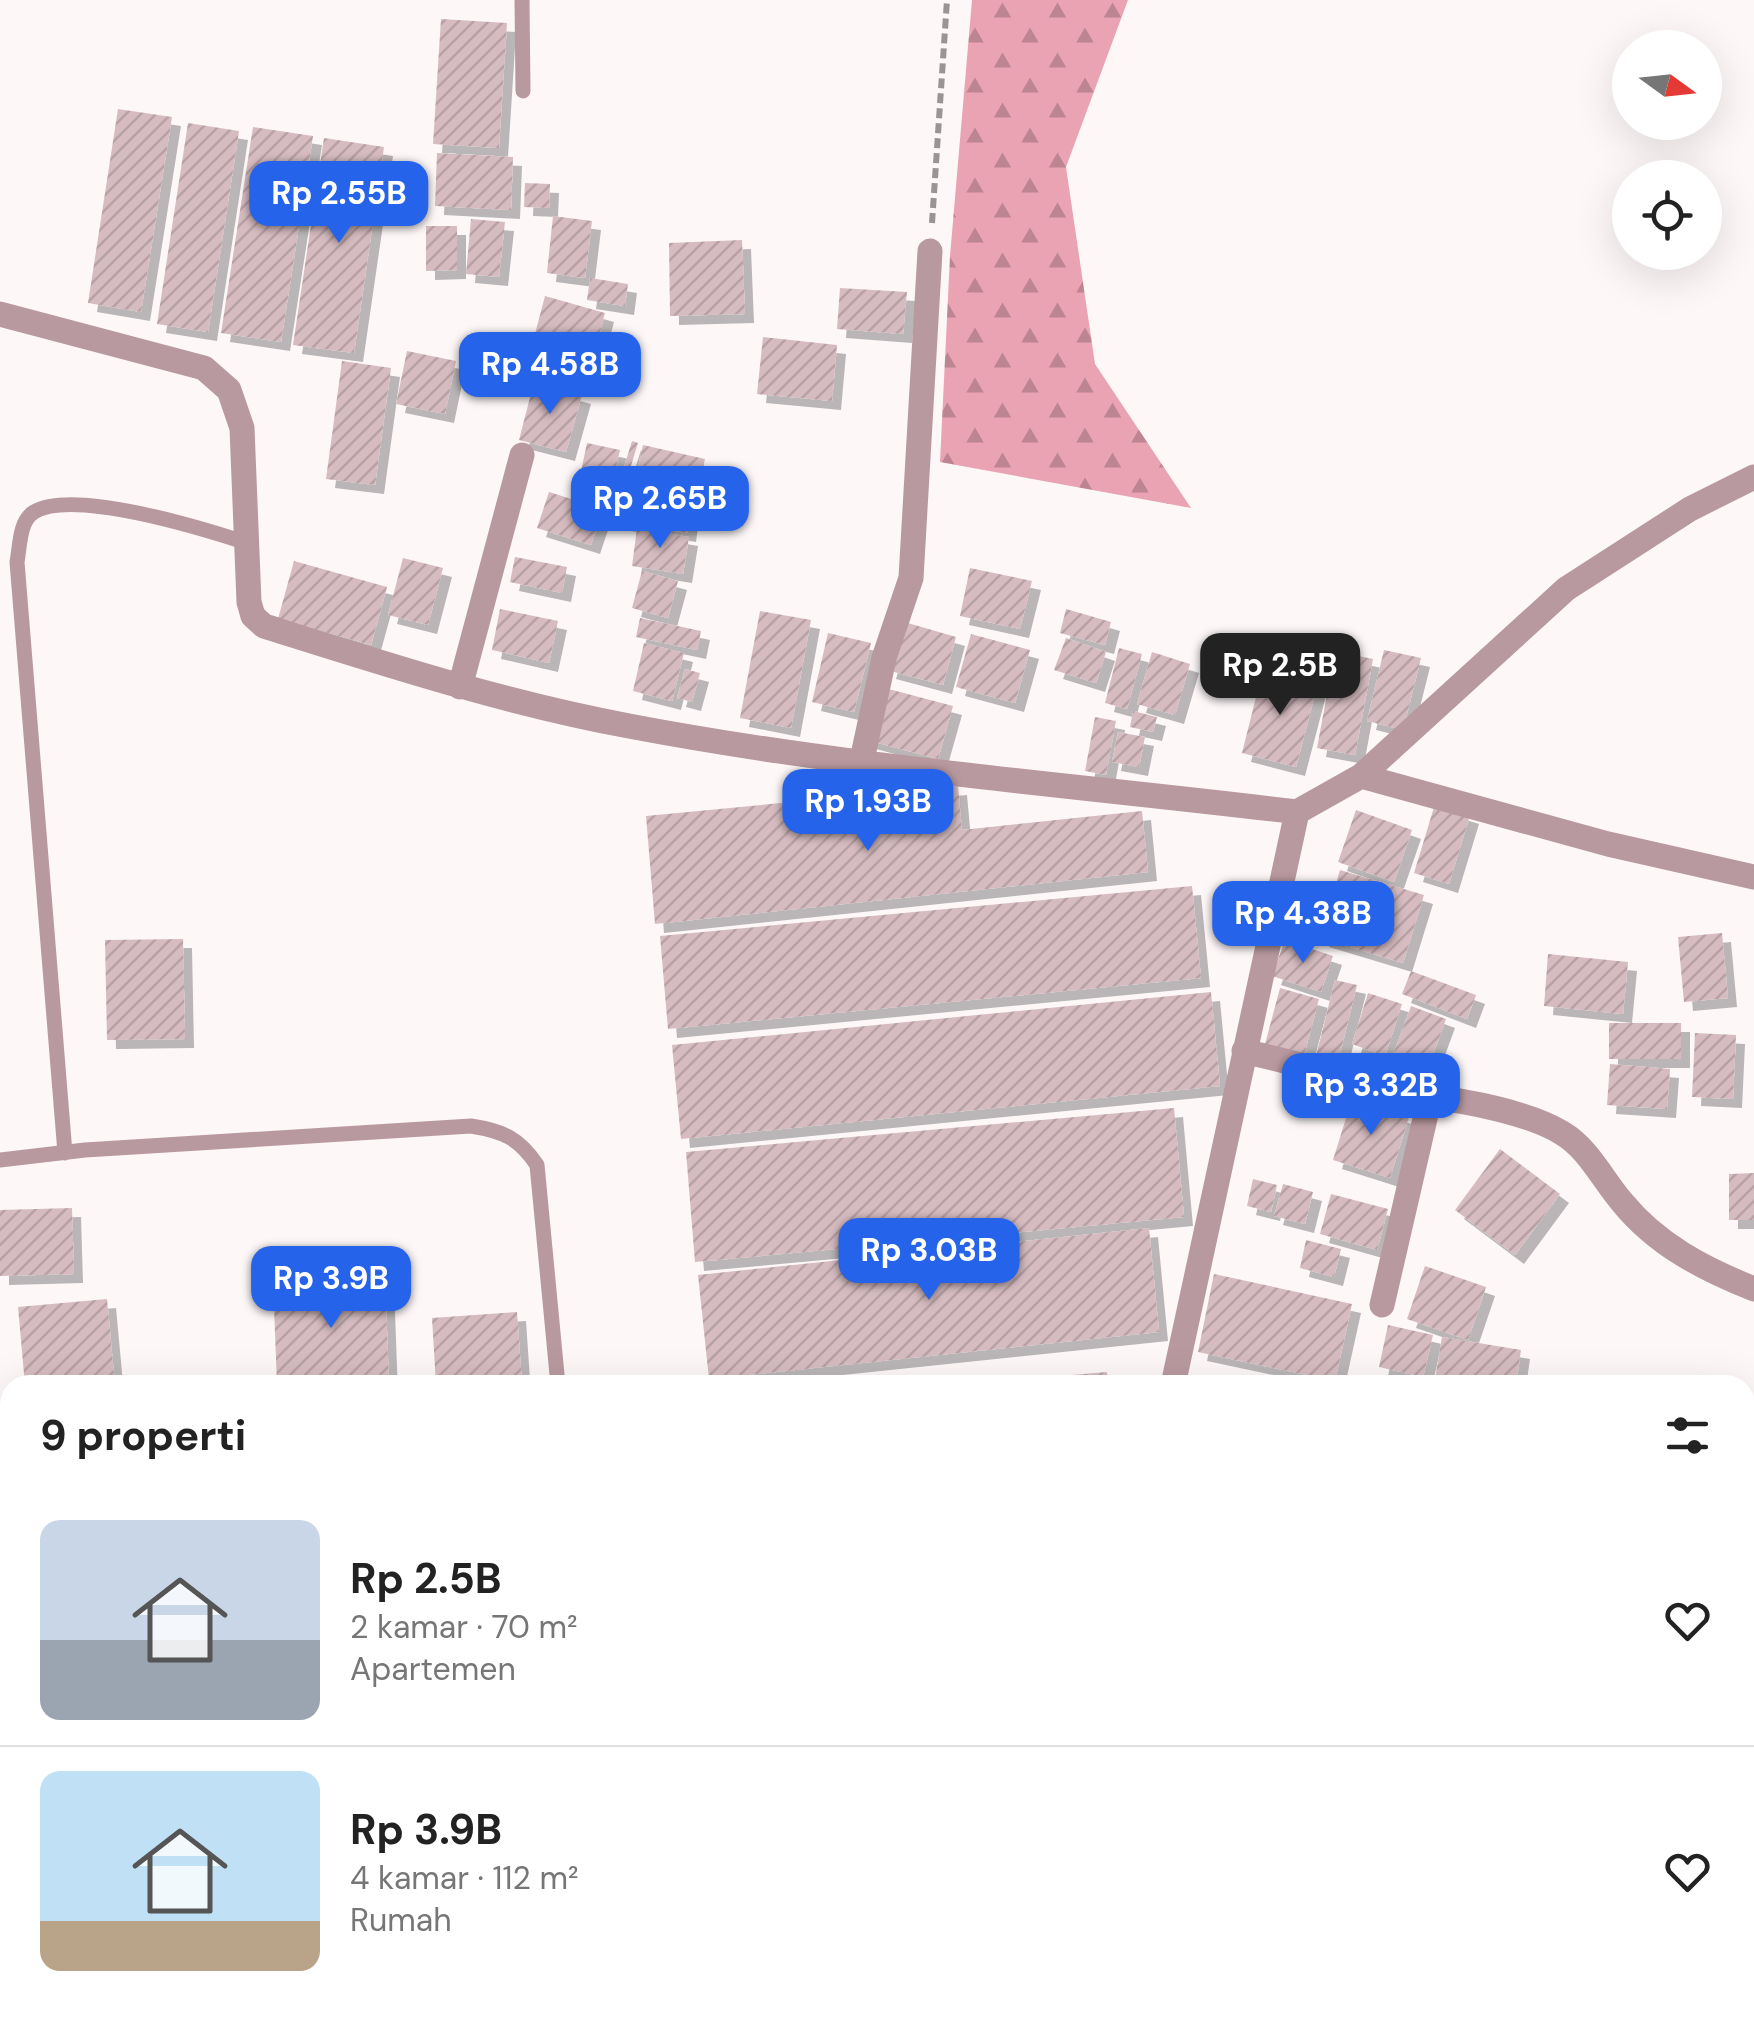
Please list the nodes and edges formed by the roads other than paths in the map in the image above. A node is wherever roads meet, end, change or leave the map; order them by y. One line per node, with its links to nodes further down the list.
1 (522, 0): 2 (lane)
2 (522, 91)
3 (930, 251): 9 (street)
4 (0, 314): 7 (street)
5 (522, 455): 8 (street)
6 (1754, 477): 10 (street)
7 (248, 542): 8 (street); 15 (lane)
8 (460, 687): 9 (street)
9 (862, 760): 11 (street)
10 (1360, 776): 11 (street); 12 (street)
11 (1297, 812): 13 (street)
12 (1754, 876)
13 (1244, 1052): 14 (street); 20 (street)
14 (1430, 1097): 17 (street); 18 (street)
15 (65, 1153): 16 (lane); 19 (lane)
16 (0, 1160)
17 (1754, 1289)
18 (1382, 1304)
19 (557, 1375)
20 (1175, 1375)

